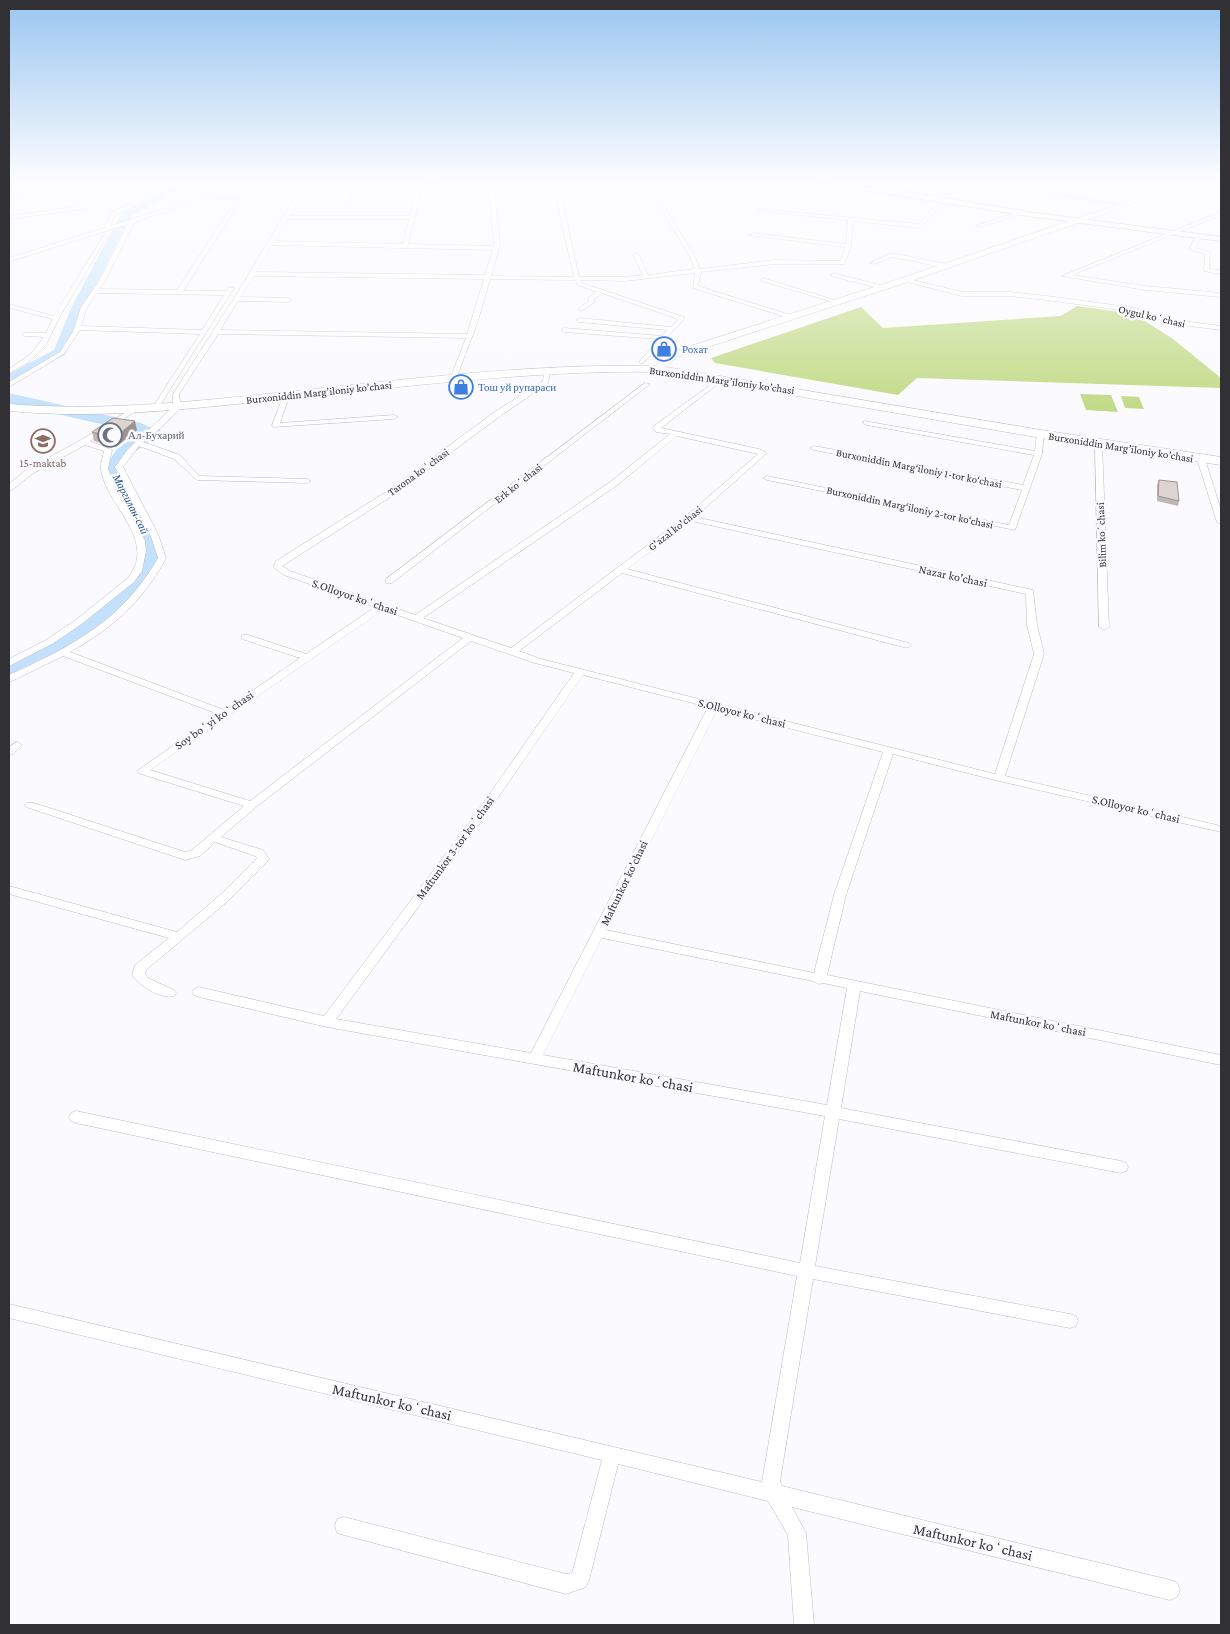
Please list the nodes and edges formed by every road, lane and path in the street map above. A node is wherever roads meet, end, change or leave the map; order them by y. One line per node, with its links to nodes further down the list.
1 (91, 259): 37 (street)
2 (113, 259): 27 (street)
3 (200, 259): 29 (street)
4 (261, 259): 19 (street)
5 (492, 259): 22 (street)
6 (572, 259): 23 (street)
7 (638, 259): 21 (street)
8 (693, 259): 17 (street)
9 (843, 259): 17 (street)
10 (883, 259): 15 (street)
11 (909, 259): 16 (street)
12 (967, 259): 16 (main road)
13 (1107, 259): 30 (street, Oygul koʻchasi)
14 (1207, 259): 18 (street)
15 (873, 263)
16 (947, 266): 25 (main road)
17 (698, 271): 21 (street); 36 (street)
18 (1221, 272)
19 (250, 274): 22 (street); 31 (street)
20 (833, 275): 26 (street)
21 (646, 276): 23 (street)
22 (486, 277): 23 (street); 47 (street)
23 (577, 279): 28 (street)
24 (764, 280): 33 (street)
25 (905, 280): 26 (main road); 41 (street, Oygul koʻchasi)
26 (882, 287): 33 (main road)
27 (95, 291): 29 (street); 39 (street)
28 (602, 291): 35 (street); 40 (street)
29 (179, 292): 43 (street)
30 (1221, 295)
31 (236, 299): 32 (street); 44 (street)
32 (289, 300)
33 (838, 302): 36 (main road)
34 (9, 306): 37 (street)
35 (582, 309)
36 (792, 317): 49 (main road)
37 (56, 318): 46 (street)
38 (579, 320): 40 (street)
39 (77, 328): 43 (street); 59 (street)
40 (673, 328): 48 (street)
41 (1221, 328)
42 (564, 330): 48 (street)
43 (204, 332): 64 (street)
44 (216, 332): 47 (street); 61 (street)
45 (26, 334): 46 (street)
46 (49, 334): 53 (street)
47 (468, 336): 56 (street)
48 (664, 338): 50 (street)
49 (673, 355): 50 (main road); 52 (main road); 55 (main road)
50 (642, 362): 51 (main road)
51 (606, 368): 52 (main road, Burxoniddin Marg’iloniy ko’chasi); 54 (main road, Burxoniddin Marg’iloniy ko’chasi)
52 (658, 369): 55 (main road, Burxoniddin Marg’iloniy ko’chasi)
53 (9, 371)
54 (547, 372): 56 (main road, Burxoniddin Marg’iloniy ko’chasi); 83 (street, Tarona koʻchasi)
55 (698, 375): 57 (main road, Burxoniddin Marg’iloniy ko’chasi)
56 (453, 379): 60 (main road, Burxoniddin Marg’iloniy ko’chasi)
57 (721, 379): 67 (street, G'azal ko'chasi); 68 (main road, Burxoniddin Marg’iloniy ko’chasi)
58 (647, 384): 85 (street, Erk koʻchasi)
59 (9, 385)
60 (287, 394): 61 (main road, Burxoniddin Marg’iloniy ko’chasi); 65 (street)
61 (177, 407): 64 (main road, Burxoniddin Marg’iloniy ko’chasi); 70 (street)
62 (9, 408): 63 (main road, Burxoniddin Marg’iloniy ko’chasi)
63 (135, 409): 64 (main road, Burxoniddin Marg’iloniy ko’chasi); 69 (street)
64 (157, 409)
65 (394, 417)
66 (866, 423): 73 (street)
67 (676, 433): 81 (street, G'azal ko'chasi); 87 (street)
68 (1041, 434): 71 (main road, Burxoniddin Marg’iloniy ko’chasi); 73 (street)
69 (84, 442): 77 (street); 95 (street)
70 (138, 443): 78 (street); 92 (street)
71 (1098, 443): 74 (main road, Burxoniddin Marg’iloniy ko’chasi); 88 (street, Bilim koʻchasi)
72 (814, 448): 80 (street, Burxoniddin Marg‘iloniy 1-tor ko‘chasi)
73 (1038, 454): 80 (street)
74 (1201, 459): 75 (main road, Burxoniddin Marg’iloniy ko’chasi); 82 (street)
75 (1221, 462)
76 (767, 478): 80 (street, Burxoniddin Marg‘iloniy 2-tor ko‘chasi)
77 (13, 480): 79 (street)
78 (307, 481)
79 (9, 488)
80 (1025, 488)
81 (689, 518): 84 (street, G'azal ko'chasi); 101 (street, Nazar ko'chasi)
82 (1221, 522)
83 (279, 563): 86 (street, S.Olloyor koʻchasi)
84 (621, 570): 91 (street); 93 (street, G'azal ko'chasi)
85 (390, 581)
86 (382, 606): 87 (street, S.Olloyor koʻchasi); 94 (street, Soy boʻyi koʻchasi)
87 (417, 618): 90 (street, S.Olloyor koʻchasi)
88 (1104, 627)
89 (245, 637): 94 (street)
90 (470, 637): 93 (street, S.Olloyor koʻchasi); 103 (street)
91 (906, 645)
92 (61, 652): 97 (street); 99 (street)
93 (512, 652): 96 (street, S.Olloyor koʻchasi)
94 (306, 657): 99 (street, Soy boʻyi koʻchasi)
95 (9, 663)
96 (580, 672): 98 (street, S.Olloyor koʻchasi); 113 (street, Maftunkor 3-tor koʼchasi)
97 (9, 679)
98 (714, 706): 100 (street, S.Olloyor koʻchasi); 107 (street, Maftunkor ko'chasi)
99 (223, 713): 103 (street, Soy boʻyi koʻchasi)
100 (889, 749): 101 (street, S.Olloyor koʻchasi); 109 (street)
101 (999, 778): 104 (street, S.Olloyor koʻchasi)
102 (30, 805): 105 (street)
103 (252, 805): 105 (street)
104 (1221, 829)
105 (213, 838): 108 (street)
106 (9, 890): 108 (street)
107 (599, 933): 109 (street, Maftunkor koʻchasi); 114 (street, Maftunkor ko'chasi)
108 (179, 937): 112 (street)
109 (819, 980): 110 (street, Maftunkor koʻchasi)
110 (854, 987): 115 (street, Maftunkor koʻchasi); 116 (street)
111 (199, 992): 113 (street, Maftunkor koʻchasi)
112 (169, 993)
113 (327, 1022): 114 (street, Maftunkor koʻchasi)
114 (534, 1060): 116 (street, Maftunkor koʻchasi)
115 (1221, 1060)
116 (833, 1112): 118 (street, Maftunkor koʻchasi); 119 (street)
117 (76, 1117): 119 (street)
118 (1121, 1167)
119 (807, 1271): 121 (street); 123 (street)
120 (9, 1311): 122 (street, Maftunkor koʻchasi)
121 (1070, 1321)
122 (612, 1454): 123 (street, Maftunkor koʻchasi); 124 (street)
123 (775, 1495): 125 (street, Maftunkor koʻchasi); 126 (street)
124 (344, 1526)
125 (1170, 1590)
126 (804, 1625)

